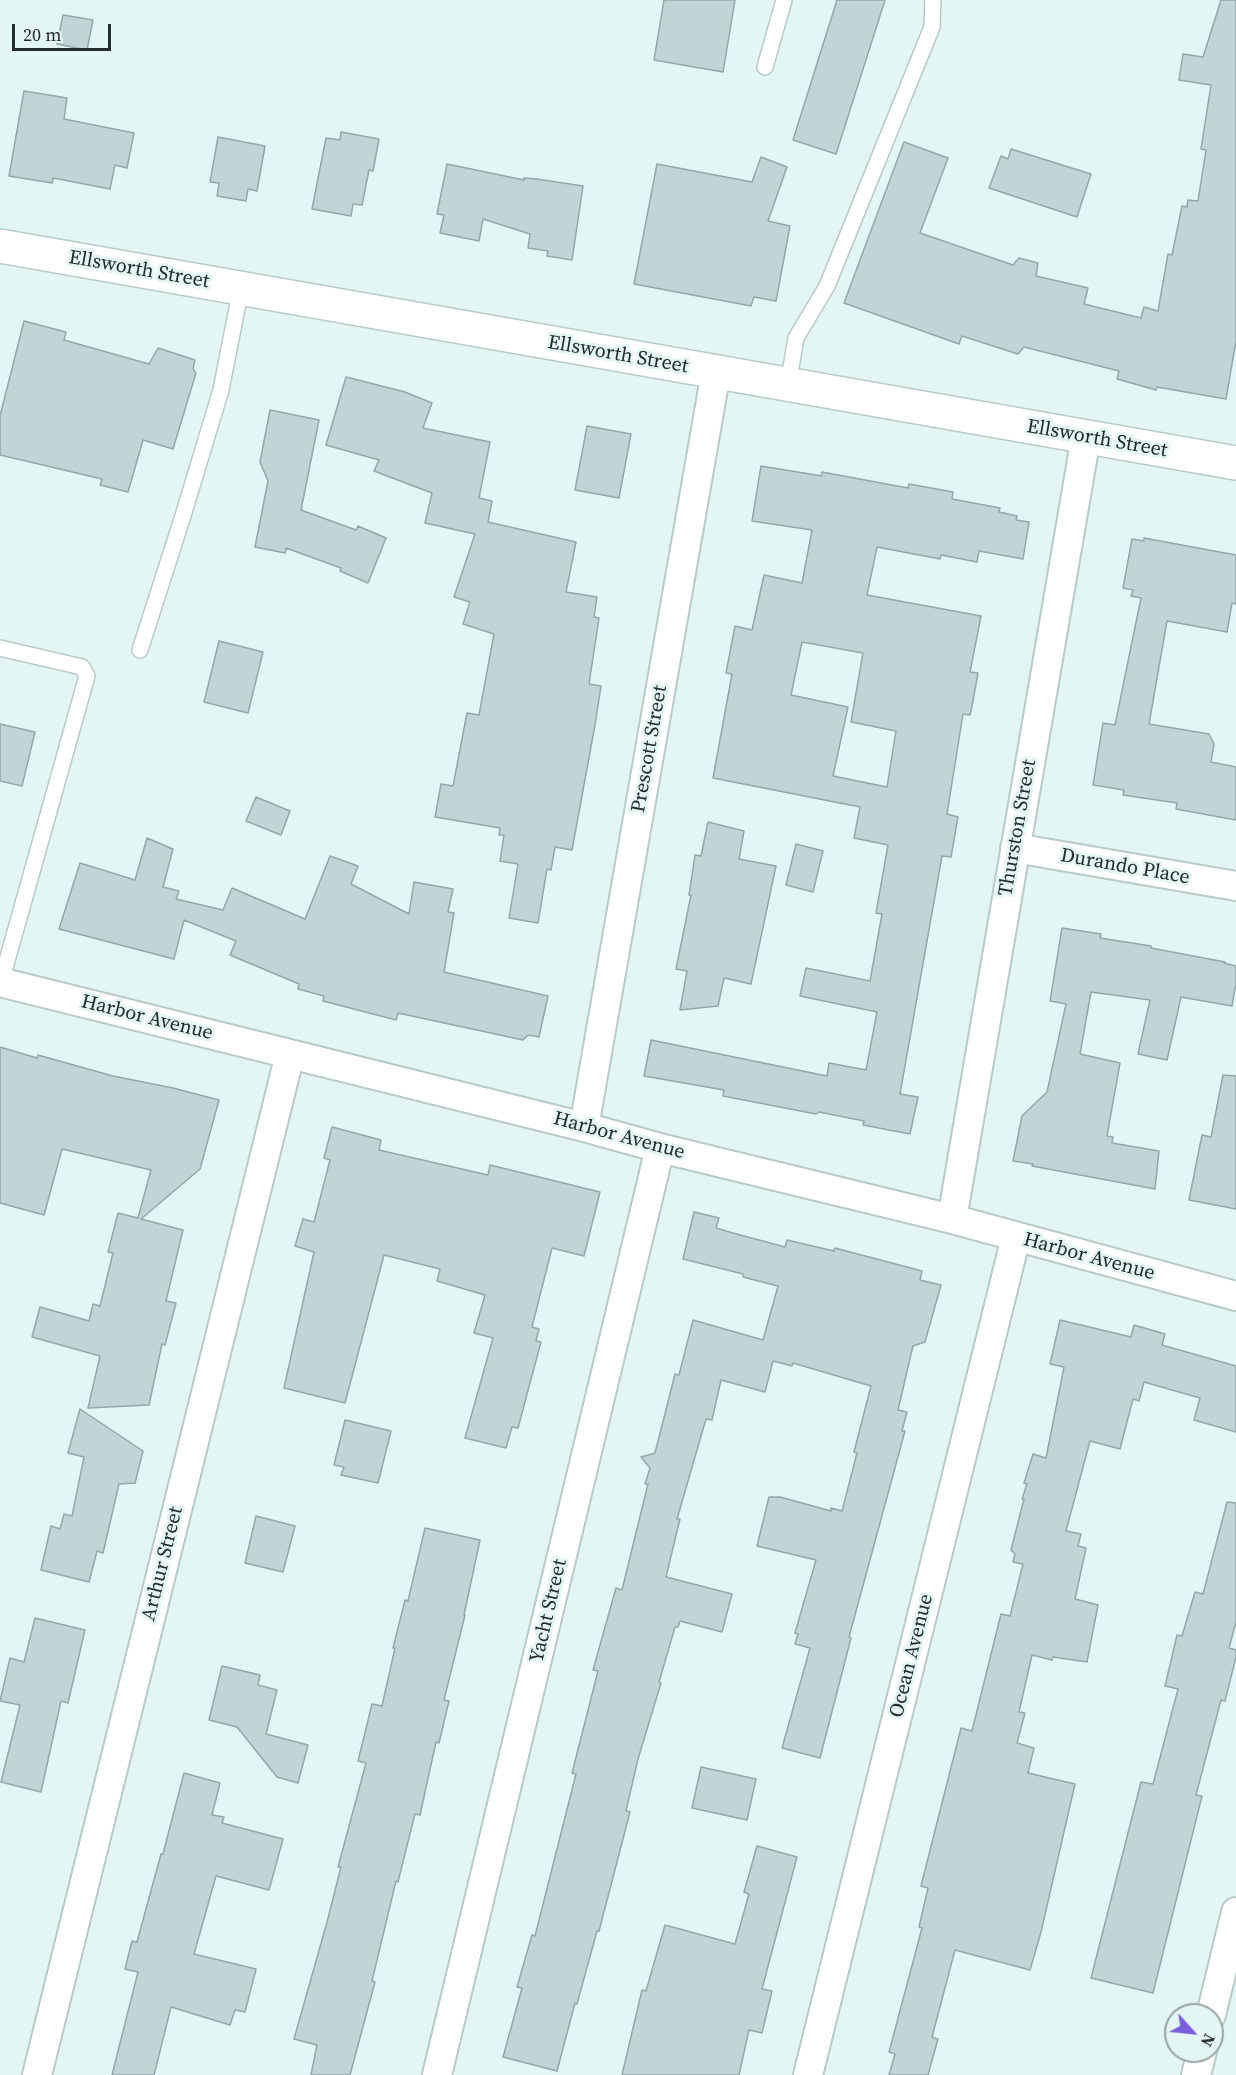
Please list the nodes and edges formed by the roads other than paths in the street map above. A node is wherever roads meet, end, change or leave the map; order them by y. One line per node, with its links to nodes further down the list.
1 (784, 0): 3 (lane)
2 (933, 0): 7 (lane)
3 (765, 67)
4 (0, 246): 5 (street, Ellsworth Street)
5 (241, 288): 6 (street, Ellsworth Street); 11 (lane)
6 (716, 372): 7 (street, Ellsworth Street); 16 (street, Prescott Street)
7 (788, 385): 8 (street, Ellsworth Street)
8 (1086, 437): 9 (street, Ellsworth Street); 12 (street, Thurston Street)
9 (1236, 463)
10 (0, 648): 14 (lane)
11 (140, 650)
12 (1015, 848): 13 (street, Durando Place); 18 (street, Thurston Street)
13 (1236, 886)
14 (0, 982): 15 (street, Harbor Avenue)
15 (290, 1054): 16 (street, Harbor Avenue); 23 (street, Arthur Street)
16 (584, 1126): 17 (street, Harbor Avenue)
17 (660, 1148): 18 (street, Harbor Avenue); 24 (street, Yacht Street)
18 (952, 1219): 19 (street, Harbor Avenue)
19 (1016, 1238): 20 (street, Harbor Avenue); 25 (street, Ocean Avenue)
20 (1236, 1296)
21 (1236, 1912): 22 (street)
22 (1214, 2003)
23 (37, 2075)
24 (437, 2075)
25 (808, 2075)

